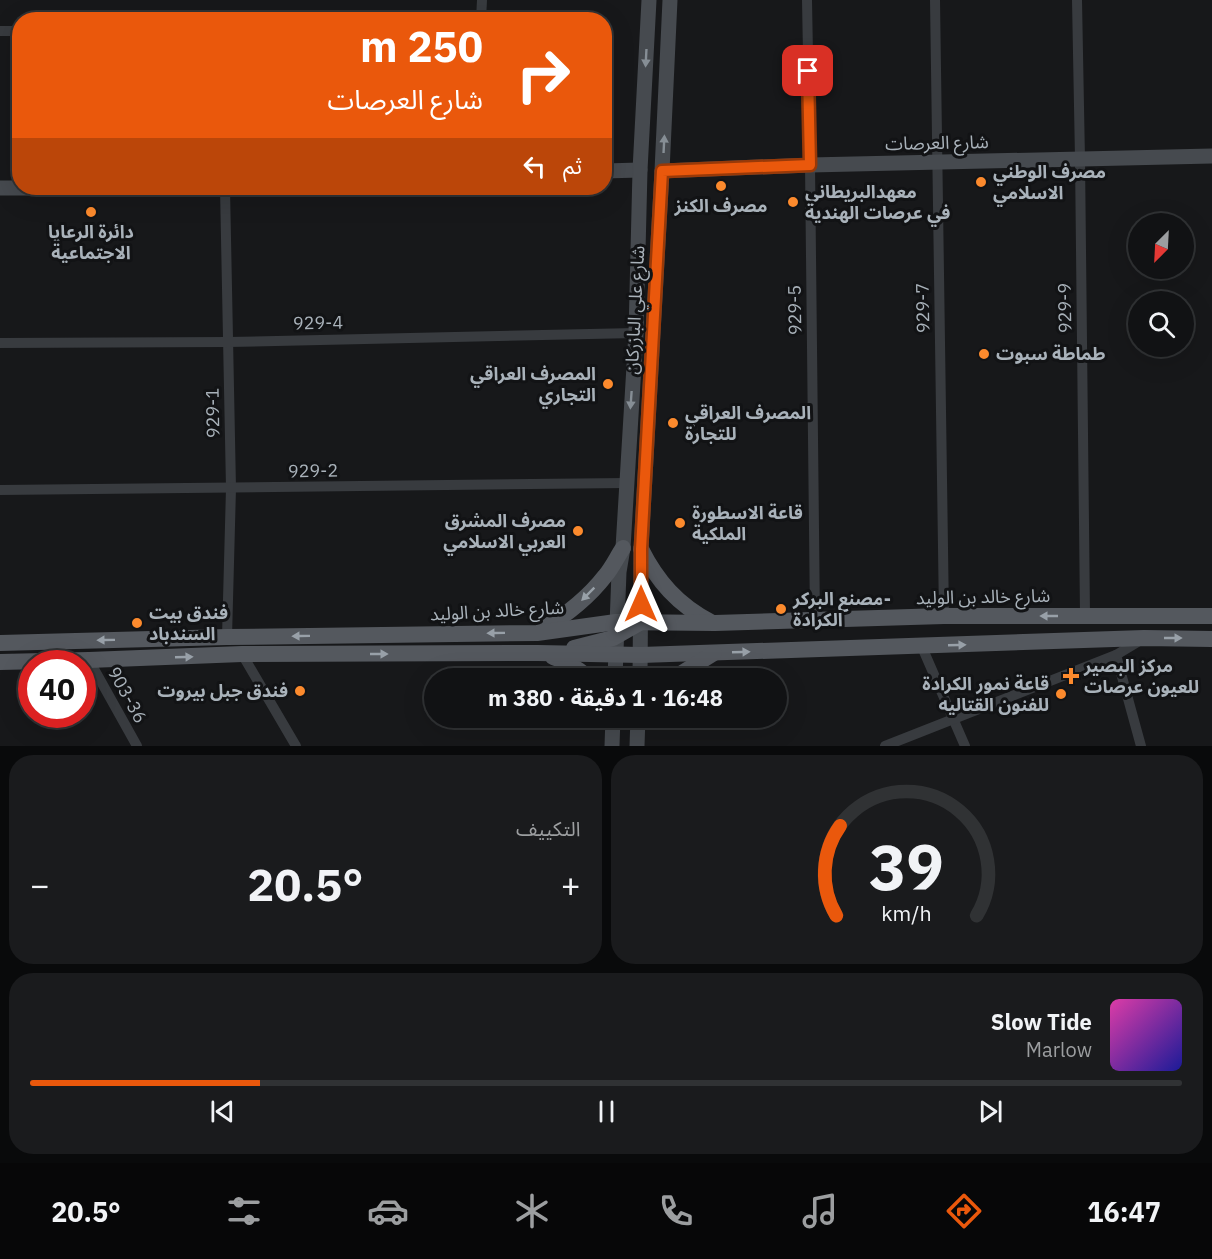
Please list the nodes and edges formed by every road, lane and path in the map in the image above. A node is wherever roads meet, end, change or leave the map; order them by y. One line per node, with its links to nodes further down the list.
1 (649, 0): 10 (street, شارع علي البازركان, one-way to 10)
2 (670, 0): 12 (street, شارع علي البازركان, one-way to 2)
3 (807, 0): 9 (street, 929-5)
4 (935, 0): 8 (street, 929-7)
5 (1077, 0): 7 (street, 929-9)
6 (1212, 156): 7 (street, شارع العرصات)
7 (1080, 159): 8 (street, شارع العرصات); 22 (street, 929-9)
8 (938, 162): 9 (street, شارع العرصات); 23 (street, 929-7)
9 (810, 165): 12 (street, شارع العرصات); 25 (street, 929-5)
10 (640, 170): 11 (street); 14 (street, شارع علي البازركان)
11 (612, 171)
12 (662, 171): 21 (street, شارع علي البازركان)
13 (225, 195): 15 (street, 929-1)
14 (636, 333): 15 (street, 929-4); 17 (street, شارع علي البازركان, one-way to 17)
15 (228, 342): 16 (street, 929-4); 18 (street, 929-1)
16 (0, 343)
17 (626, 483): 18 (street, 929-2); 20 (street, شارع علي البازركان)
18 (231, 489): 19 (street, 929-2); 30 (street, 929-1)
19 (0, 490)
20 (623, 548): 28 (street, شارع علي البازركان); 29 (main road, one-way to 29)
21 (641, 549): 26 (main road); 27 (street, شارع علي البازركان)
22 (1085, 615): 23 (main road, شارع خالد بن الوليد, one-way to 23); 24 (main road, شارع خالد بن الوليد)
23 (944, 616): 25 (main road, شارع خالد بن الوليد)
24 (1212, 616)
25 (814, 620): 26 (main road, شارع خالد بن الوليد)
26 (715, 623): 27 (main road, شارع خالد بن الوليد)
27 (641, 628): 28 (main road); 38 (main road); 40 (street, شارع علي البازركان)
28 (616, 629): 29 (main road, شارع خالد بن الوليد); 36 (main road); 38 (street, شارع علي البازركان)
29 (537, 633): 30 (main road, شارع خالد بن الوليد, one-way to 30)
30 (227, 637): 33 (main road, شارع خالد بن الوليد, one-way to 33)
31 (1144, 638): 32 (main road, one-way to 32); 34 (main road, one-way to 31); 39 (street)
32 (1212, 639)
33 (0, 643)
34 (922, 646): 35 (main road, one-way to 34); 49 (street)
35 (715, 652): 40 (main road); 47 (main road)
36 (538, 653): 37 (main road, one-way to 36); 38 (main road); 44 (main road)
37 (242, 654): 41 (main road, one-way to 37); 53 (street)
38 (616, 655): 40 (main road); 45 (street, شارع علي البازركان)
39 (1116, 655): 49 (street); 58 (street)
40 (641, 656): 46 (street, شارع علي البازركان)
41 (96, 660)
42 (0, 662): 43 (main road)
43 (18, 662)
44 (576, 668)
45 (615, 668)
46 (640, 668)
47 (690, 668)
48 (96, 673): 52 (street, 903-36)
49 (954, 719): 56 (street); 57 (street)
50 (613, 728): 54 (street)
51 (638, 728): 55 (street)
52 (137, 746)
53 (296, 746)
54 (612, 746)
55 (637, 746)
56 (885, 746)
57 (965, 746)
58 (1141, 746)

